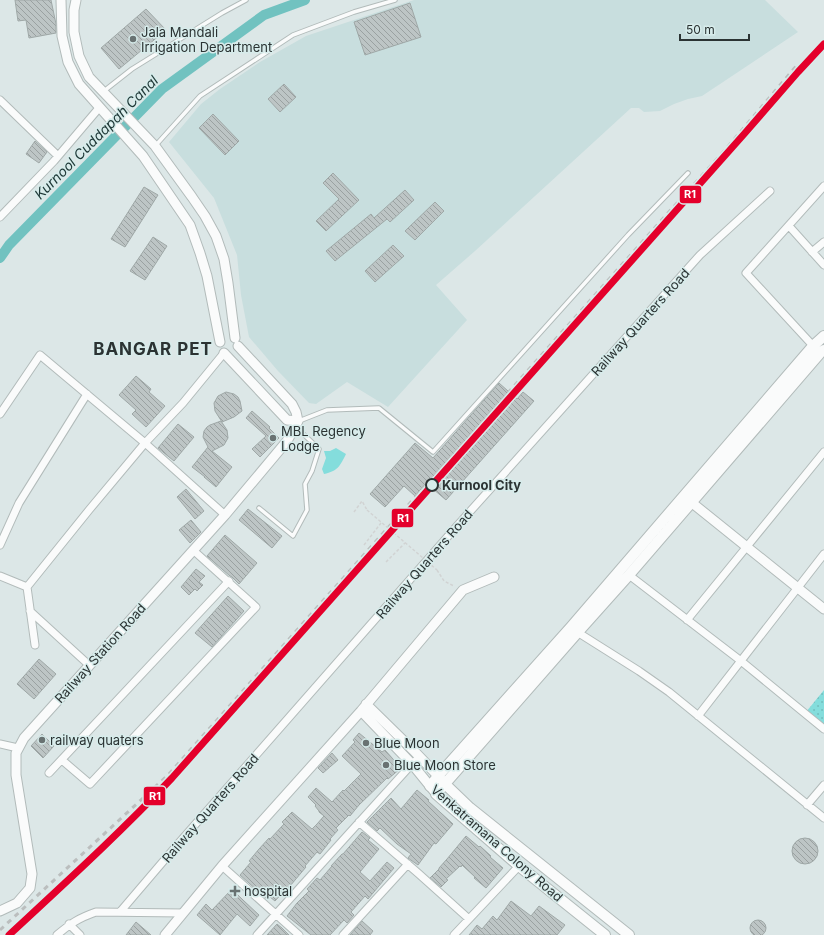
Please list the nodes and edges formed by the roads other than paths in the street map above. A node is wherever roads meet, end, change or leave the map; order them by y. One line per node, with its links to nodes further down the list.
1 (61, 0): 7 (street)
2 (76, 0): 5 (street)
3 (246, 0): 5 (lane)
4 (395, 0): 8 (lane)
5 (106, 94): 8 (street)
6 (0, 100): 9 (street)
7 (99, 108): 9 (street); 19 (street)
8 (155, 146): 20 (street)
9 (58, 156): 13 (street)
10 (688, 173): 25 (lane)
11 (824, 186): 14 (street)
12 (770, 191): 67 (street, Railway Quarters Road)
13 (0, 217)
14 (789, 226): 16 (street); 21 (street)
15 (824, 242): 16 (street)
16 (812, 252): 17 (street)
17 (824, 264)
18 (824, 336): 21 (main road)
19 (220, 342): 20 (street); 22 (street)
20 (236, 342): 22 (street); 25 (street)
21 (820, 351): 28 (main road)
22 (224, 352): 25 (street); 26 (street)
23 (87, 394): 24 (street); 26 (street); 31 (street)
24 (0, 414)
25 (296, 424): 29 (lane); 30 (street, Railway Station Road)
26 (146, 443): 30 (street); 39 (street)
27 (824, 452): 32 (street)
28 (687, 499): 32 (street); 35 (main road); 44 (main road)
29 (259, 508)
30 (225, 515): 33 (street, Railway Station Road)
31 (0, 545)
32 (746, 546): 40 (street); 43 (street)
33 (193, 550): 38 (street); 47 (street, Railway Station Road)
34 (824, 554): 40 (street)
35 (629, 575): 43 (street); 44 (main road)
36 (0, 576): 39 (street)
37 (494, 577): 48 (street)
38 (229, 581): 54 (street); 54 (street)
39 (27, 587): 42 (street)
40 (798, 588): 41 (street); 46 (street)
41 (824, 609)
42 (30, 611): 45 (street); 47 (street)
43 (686, 620): 46 (street)
44 (574, 630): 49 (street); 57 (main road)
45 (35, 645)
46 (741, 661): 49 (street); 50 (street)
47 (89, 665): 52 (street, Railway Station Road)
48 (364, 707): 53 (street); 55 (street, Venkatramana Colony Road); 64 (street)
49 (698, 716): 60 (street)
50 (824, 729)
51 (0, 744): 52 (street)
52 (18, 748): 66 (street, Railway Station Road)
53 (420, 757): 55 (street); 57 (street)
54 (62, 760): 56 (street)
55 (412, 764): 59 (street, Venkatramana Colony Road); 62 (street)
56 (49, 774)
57 (442, 780): 59 (main road); 80 (main road)
58 (824, 785): 60 (street)
59 (433, 790): 65 (main road, Venkatramana Colony Road)
60 (807, 804): 61 (street)
61 (824, 818)
62 (359, 822): 63 (street); 69 (street)
63 (408, 864): 70 (street); 77 (street)
64 (222, 866): 68 (street); 69 (street)
65 (519, 866): 70 (street); 79 (main road, Venkatramana Colony Road)
66 (0, 911)
67 (120, 912): 68 (street); 71 (street)
68 (183, 913): 74 (street)
69 (276, 914): 75 (street); 76 (street)
70 (469, 919): 78 (street)
71 (69, 924): 72 (street); 73 (street)
72 (57, 935)
73 (80, 935)
74 (165, 935)
75 (257, 935)
76 (298, 935)
77 (343, 935)
78 (454, 935)
79 (605, 935)
80 (629, 935)

